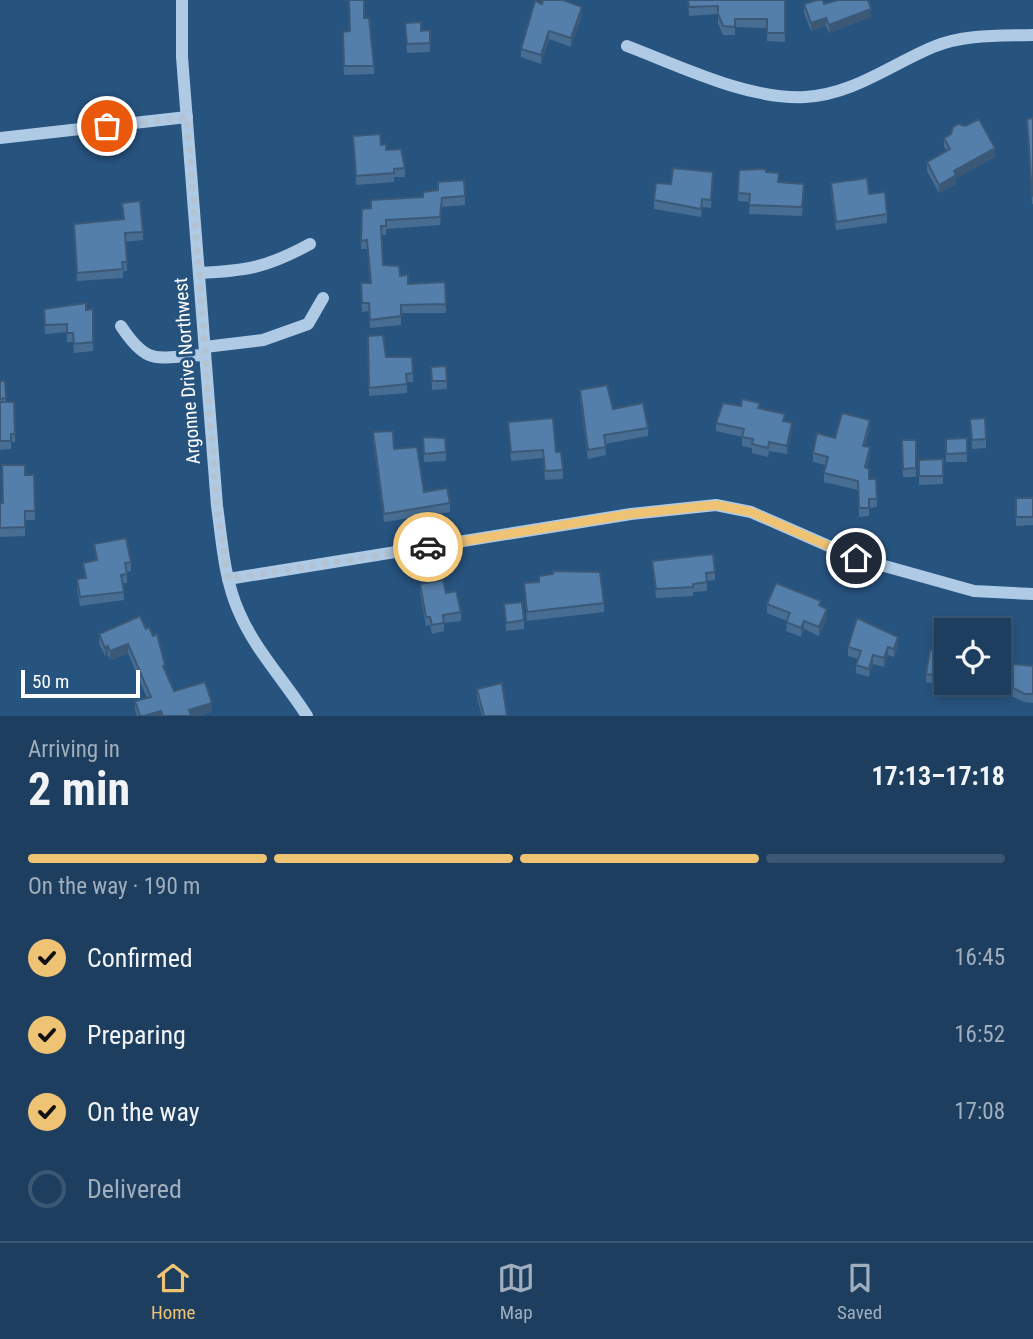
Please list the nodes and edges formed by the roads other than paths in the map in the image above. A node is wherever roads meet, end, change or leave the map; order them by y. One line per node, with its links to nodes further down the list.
1 (182, 0): 4 (street, Argonne Drive Northwest)
2 (1033, 35): 3 (street)
3 (627, 46)
4 (187, 117): 5 (street); 7 (street, Argonne Drive Northwest)
5 (0, 138)
6 (310, 244): 7 (street)
7 (199, 273): 10 (street, Argonne Drive Northwest)
8 (323, 298): 10 (street)
9 (121, 326): 10 (street)
10 (205, 351): 11 (street, Argonne Drive Northwest)
11 (228, 579): 12 (street); 13 (street, Argonne Drive Northwest)
12 (1033, 594)
13 (307, 716)

